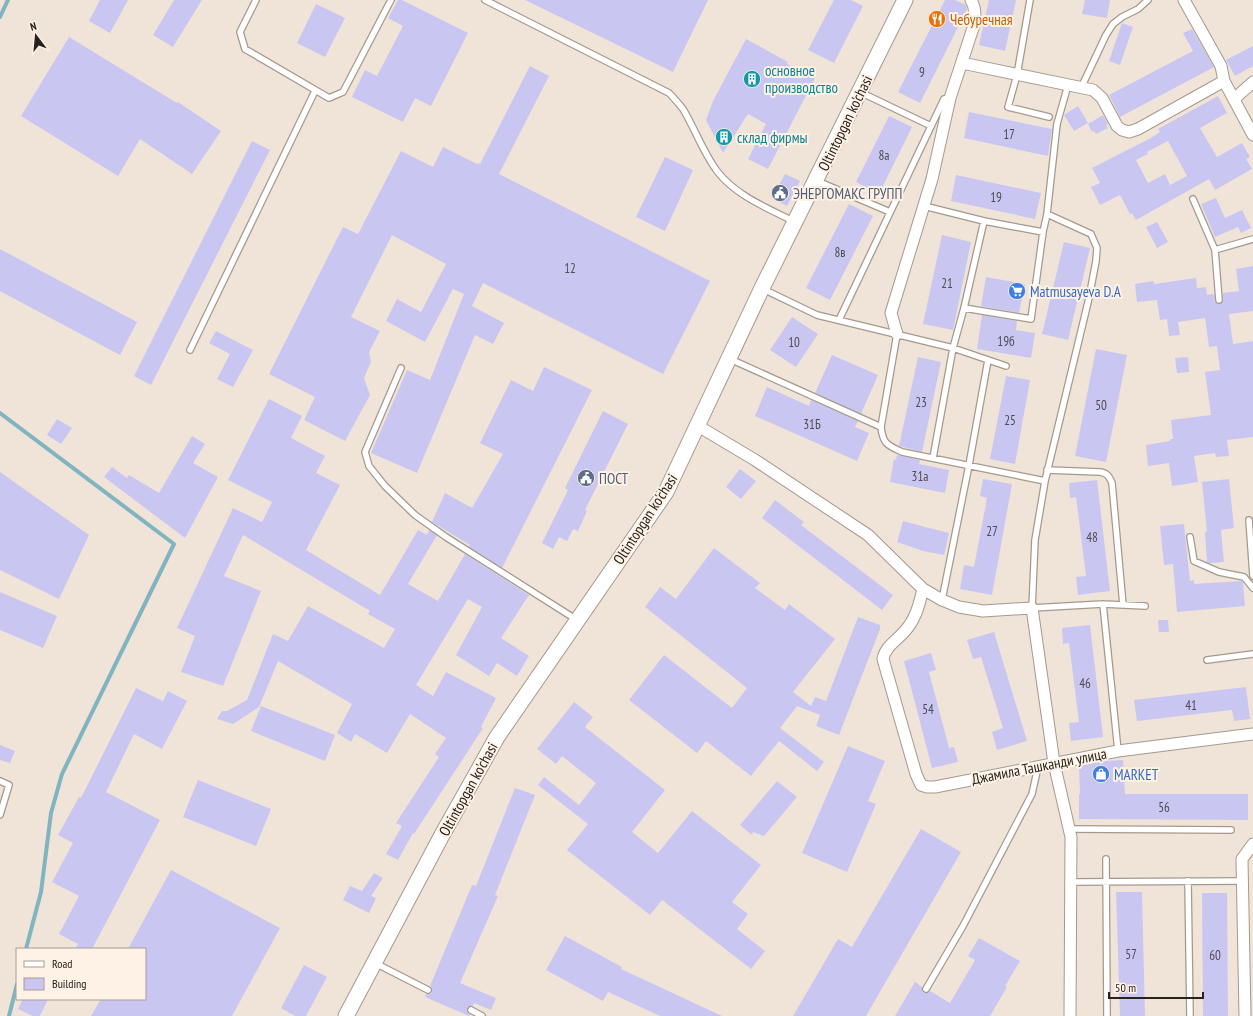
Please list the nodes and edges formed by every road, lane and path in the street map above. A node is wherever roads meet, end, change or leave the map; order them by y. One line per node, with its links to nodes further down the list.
1 (256, 0): 15 (lane)
2 (390, 0): 15 (lane)
3 (485, 0): 28 (lane)
4 (905, 0): 16 (street, Oltintopgan ko'chasi)
5 (971, 0): 9 (street)
6 (1030, 0): 10 (lane)
7 (1148, 0): 14 (lane)
8 (1184, 0): 11 (street)
9 (962, 63): 10 (street); 17 (street)
10 (1017, 75): 13 (street); 19 (lane)
11 (1224, 81): 14 (street); 18 (street)
12 (1253, 82): 18 (street)
13 (1068, 85): 14 (street); 26 (lane)
14 (1081, 88)
15 (315, 91): 38 (lane)
16 (860, 92): 20 (lane); 22 (street, Oltintopgan ko'chasi)
17 (950, 98): 20 (lane); 24 (street)
18 (1234, 99): 21 (street)
19 (1048, 116)
20 (931, 126): 25 (lane)
21 (1253, 135)
22 (816, 180): 25 (lane); 28 (street, Oltintopgan ko'chasi)
23 (1193, 199): 31 (lane)
24 (924, 206): 27 (lane); 36 (street)
25 (890, 212): 35 (lane)
26 (1047, 214): 29 (lane); 47 (lane)
27 (984, 221): 29 (lane); 34 (lane)
28 (795, 222): 32 (street, Oltintopgan ko'chasi)
29 (1043, 232): 34 (lane)
30 (1253, 239): 31 (lane)
31 (1215, 250): 33 (lane)
32 (762, 288): 35 (lane); 39 (street, Oltintopgan ko'chasi)
33 (1220, 300)
34 (964, 308): 37 (lane)
35 (839, 320): 36 (lane)
36 (898, 334): 37 (lane); 44 (lane)
37 (953, 348): 40 (lane); 45 (lane)
38 (190, 350)
39 (730, 359): 43 (street, Oltintopgan ko'chasi); 44 (lane)
40 (988, 360): 41 (lane); 46 (lane)
41 (1006, 366)
42 (401, 368): 59 (lane)
43 (698, 426): 52 (street); 59 (street, Oltintopgan ko'chasi)
44 (881, 428): 45 (lane)
45 (934, 458): 46 (lane)
46 (969, 465): 48 (lane); 54 (lane)
47 (1047, 470): 48 (lane); 56 (lane)
48 (1045, 480): 58 (lane)
49 (1250, 520): 51 (lane)
50 (1190, 537): 53 (lane)
51 (1253, 576)
52 (923, 588): 54 (street); 65 (street, Джамила Ташканди улица)
53 (1253, 588)
54 (942, 600): 58 (street)
55 (1103, 604): 56 (lane); 58 (lane); 63 (lane)
56 (1124, 605): 57 (lane)
57 (1145, 606)
58 (1032, 608): 64 (street)
59 (578, 620): 76 (street, Oltintopgan ko'chasi)
60 (1253, 654): 61 (lane)
61 (1207, 660)
62 (1253, 734): 63 (street, Джамила Ташканди улица)
63 (1118, 751): 64 (street, Джамила Ташканди улица)
64 (1054, 764): 65 (street, Джамила Ташканди улица); 68 (street)
65 (1038, 766): 77 (lane)
66 (0, 781): 67 (lane)
67 (0, 815)
68 (1069, 829): 69 (lane); 74 (street)
69 (1231, 830)
70 (1253, 844): 73 (street)
71 (1106, 859): 75 (lane)
72 (1188, 881): 73 (lane); 75 (lane); 84 (lane)
73 (1242, 881): 85 (street)
74 (1071, 882): 75 (lane); 82 (street)
75 (1107, 882): 83 (lane)
76 (374, 963): 78 (lane); 80 (street, Oltintopgan ko'chasi)
77 (926, 989)
78 (428, 990)
79 (471, 1010): 81 (lane)
80 (346, 1016)
81 (482, 1016)
82 (1070, 1016)
83 (1107, 1016)
84 (1190, 1016)
85 (1245, 1016)

